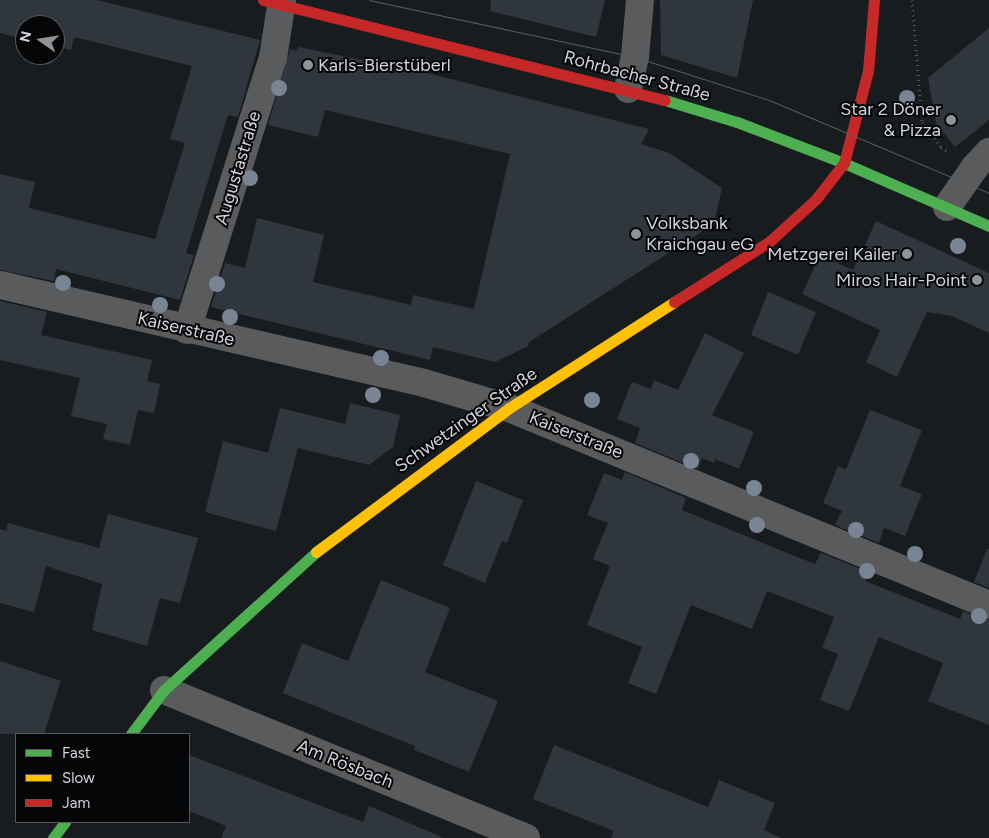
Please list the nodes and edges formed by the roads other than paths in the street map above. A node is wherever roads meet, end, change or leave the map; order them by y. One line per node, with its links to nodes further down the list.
1 (640, 0): 4 (street)
2 (874, 0): 6 (main road)
3 (276, 1): 4 (main road, Rohrbacher Straße); 10 (street, Augustastraße)
4 (628, 89): 6 (main road, Rohrbacher Straße)
5 (982, 159): 7 (street)
6 (844, 163): 7 (main road, Rohrbacher Straße); 11 (main road, Schwetzinger Straße)
7 (947, 208): 8 (main road, Rohrbacher Straße)
8 (989, 226)
9 (0, 285): 10 (street, Kaiserstraße)
10 (187, 330): 11 (street, Kaiserstraße)
11 (509, 408): 12 (street, Kaiserstraße); 13 (main road, Schwetzinger Straße)
12 (989, 605)
13 (164, 690): 14 (main road, Schwetzinger Straße); 17 (street, Am Rösbach)
14 (132, 733)
15 (64, 823): 16 (main road)
16 (53, 838)
17 (526, 838)

